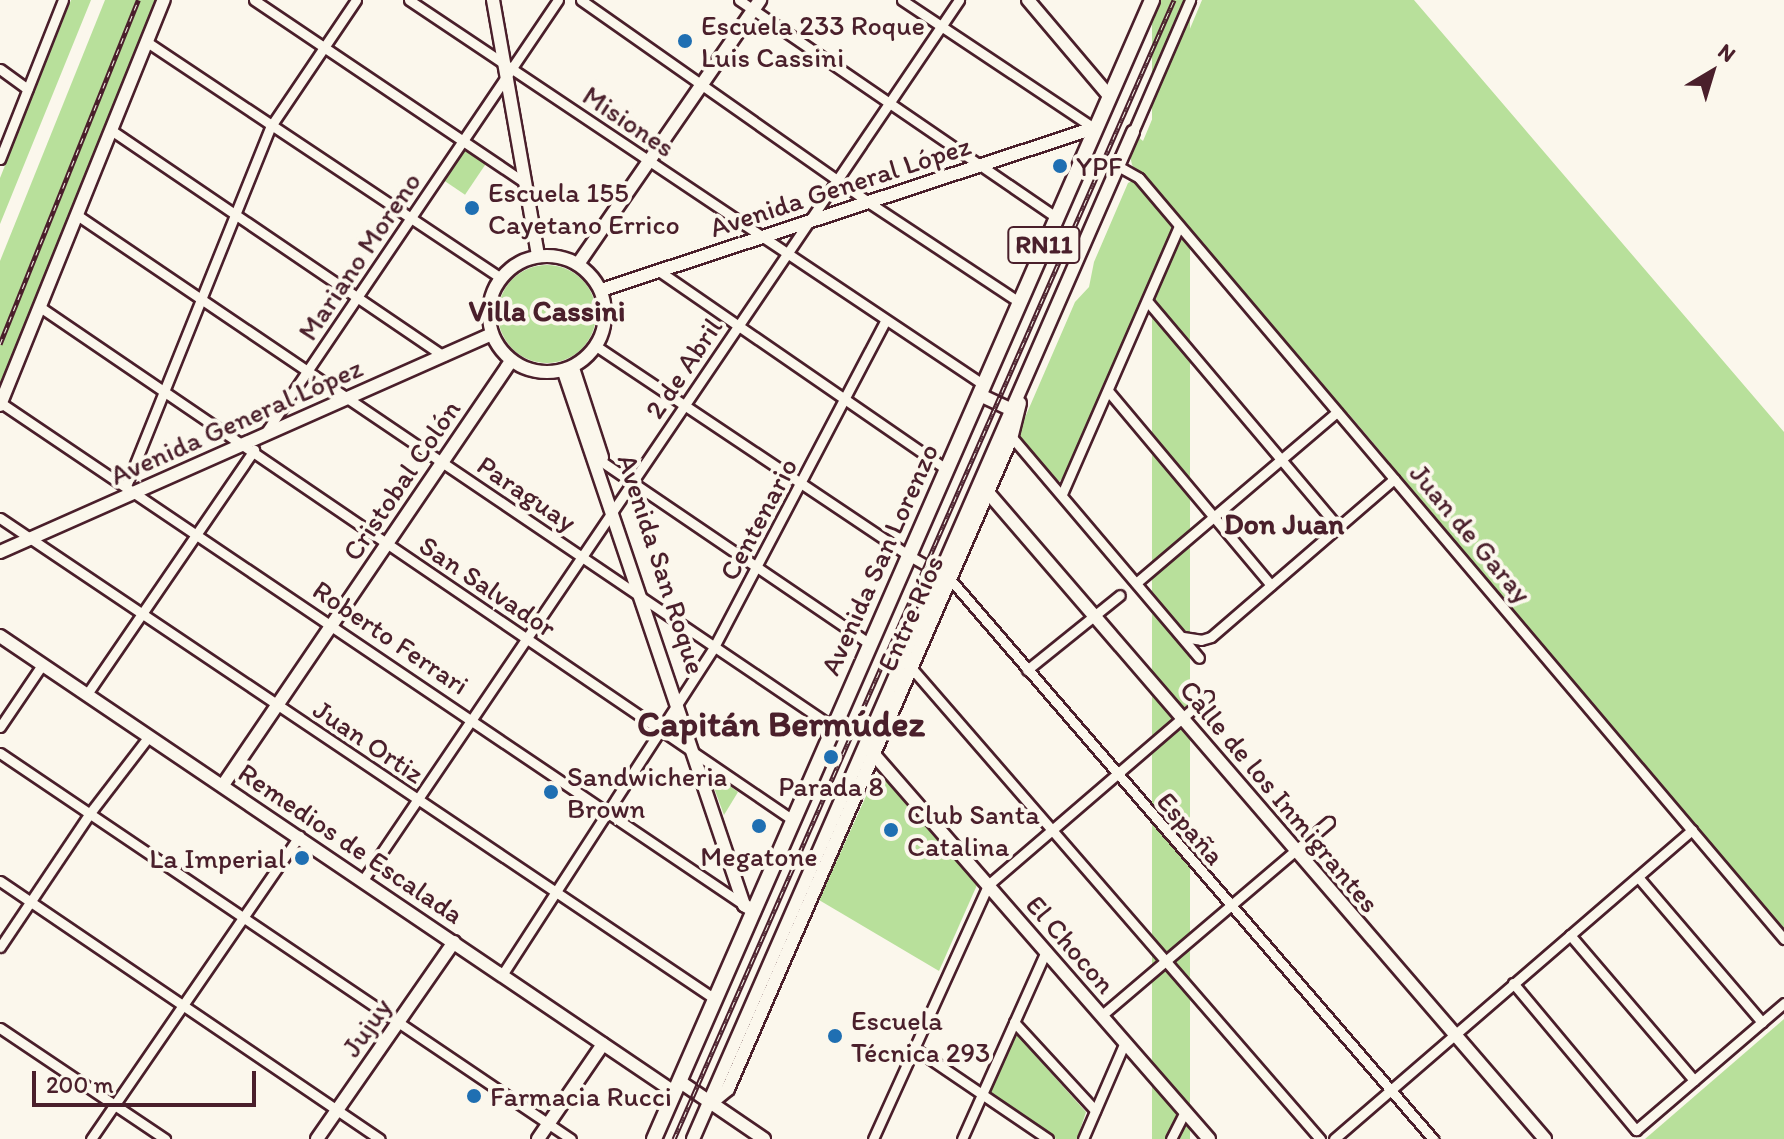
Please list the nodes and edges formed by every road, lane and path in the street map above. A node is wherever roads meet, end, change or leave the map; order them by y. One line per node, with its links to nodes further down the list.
1 (63, 0): 22 (street)
2 (164, 0): 17 (street)
3 (254, 0): 18 (street)
4 (356, 0): 18 (street)
5 (409, 0): 20 (street, Misiones)
6 (493, 0): 20 (street)
7 (558, 0): 20 (street, Mariano Moreno)
8 (581, 0): 21 (street)
9 (739, 0): 15 (street)
10 (902, 0): 16 (street)
11 (959, 0): 16 (street, 2 de Abril)
12 (1028, 0): 23 (street)
13 (1190, 0): 28 (street, Entre Ríos)
14 (1146, 4): 23 (main road, Avenida San Lorenzo / RN11)
15 (757, 5): 21 (street); 24 (street)
16 (941, 26): 24 (street, 2 de Abril); 26 (street)
17 (147, 42): 25 (street); 27 (street)
18 (324, 47): 25 (street); 29 (street)
19 (0, 69): 22 (street)
20 (507, 70): 29 (street, Mariano Moreno); 31 (street, Misiones); 35 (street)
21 (701, 87): 31 (street); 34 (street)
22 (28, 89): 30 (street)
23 (1109, 96): 26 (main road, Avenida San Lorenzo / RN11)
24 (889, 102): 32 (street); 34 (street, 2 de Abril)
25 (271, 126): 38 (street); 40 (street)
26 (1094, 128): 32 (street, Avenida General López); 39 (main road, Avenida San Lorenzo / RN11)
27 (111, 130): 37 (street); 38 (street)
28 (1133, 132): 33 (street, Entre Ríos)
29 (462, 142): 35 (street); 40 (street, Mariano Moreno)
30 (0, 159)
31 (650, 162): 43 (street, Misiones); 46 (street)
32 (981, 164): 36 (street, Avenida General López); 39 (street)
33 (1119, 167): 42 (street, Juan de Garay); 70 (street, Entre Ríos)
34 (837, 180): 36 (street); 41 (street, 2 de Abril)
35 (525, 183): 45 (street)
36 (871, 204): 41 (street, Avenida General López); 52 (street)
37 (77, 215): 51 (street, Paraguay); 54 (street)
38 (235, 216): 50 (street); 51 (street)
39 (1056, 217): 52 (main road, Avenida San Lorenzo / RN11)
40 (410, 219): 48 (street); 50 (street, Mariano Moreno)
41 (807, 224): 43 (street, Avenida General López); 44 (street, 2 de Abril)
42 (1179, 226): 53 (street); 71 (street, Juan de Garay)
43 (764, 238): 44 (street, Misiones); 47 (street, Avenida General López)
44 (787, 254): 55 (street, Misiones); 56 (street, 2 de Abril)
45 (538, 255): 46 (street); 48 (street)
46 (578, 264): 49 (street)
47 (659, 271): 49 (street, Avenida General López); 56 (street)
48 (501, 278): 57 (street)
49 (601, 290): 58 (street)
50 (357, 297): 59 (street); 62 (street, Mariano Moreno)
51 (202, 300): 62 (street, Paraguay); 64 (street)
52 (1019, 302): 63 (main road, Avenida San Lorenzo / RN11)
53 (1148, 302): 65 (street); 77 (street)
54 (40, 307): 64 (street, San Salvador); 68 (street)
55 (886, 320): 63 (street, Misiones); 67 (street, Centenario)
56 (738, 326): 67 (street); 69 (street, 2 de Abril)
57 (492, 334): 59 (street, Avenida General López); 60 (street)
58 (596, 346): 61 (street); 69 (street, España)
59 (444, 356): 66 (street, Avenida General López)
60 (511, 361): 61 (street); 78 (street, Cristobal Colón)
61 (569, 370): 76 (street, Avenida San Roque)
62 (308, 371): 66 (street, Paraguay); 73 (street, Mariano Moreno)
63 (982, 390): 70 (street); 79 (main road, Avenida San Lorenzo / RN11)
64 (164, 392): 74 (street, San Salvador); 84 (street)
65 (1109, 392): 85 (street); 87 (street)
66 (346, 398): 73 (street, Avenida General López); 78 (street, Paraguay)
67 (846, 400): 79 (street); 82 (street, Centenario)
68 (0, 404): 84 (street, Roberto Ferrari)
69 (685, 405): 81 (street, 2 de Abril); 82 (street, España)
70 (1014, 411): 72 (street, Entre Ríos)
71 (1337, 412): 77 (street); 80 (street, Juan de Garay)
72 (1007, 433): 83 (street, Entre Ríos); 85 (street)
73 (264, 435): 74 (street, Avenida General López); 75 (street, Mariano Moreno)
74 (241, 444): 75 (street, San Salvador); 84 (street, Avenida General López)
75 (253, 452): 90 (street, Mariano Moreno); 92 (street, San Salvador)
76 (598, 459): 81 (street); 86 (street, Avenida San Roque)
77 (1281, 459): 87 (street); 89 (street)
78 (443, 463): 92 (street, Cristobal Colón); 95 (street, Paraguay)
79 (947, 470): 94 (main road, Avenida San Lorenzo / RN11)
80 (1394, 479): 89 (street); 136 (street, Juan de Garay)
81 (632, 482): 86 (street, 2 de Abril); 96 (street)
82 (802, 484): 94 (street, España); 96 (street, Centenario)
83 (984, 488): 97 (street, Entre Ríos); 104 (street, Calle de los Inmigrantes)
84 (130, 489): 90 (street, Roberto Ferrari); 91 (street, Avenida General López)
85 (1062, 494): 98 (street)
86 (615, 508): 95 (street, 2 de Abril); 101 (street, Avenida San Roque); 102 (street, Avenida San Roque)
87 (1213, 517): 98 (street); 99 (street)
88 (0, 518): 91 (street, Juan Ortiz)
89 (1338, 527): 99 (street)
90 (196, 534): 103 (street, Mariano Moreno); 105 (street, Roberto Ferrari)
91 (30, 538): 93 (street, Avenida General López); 103 (street, Juan Ortiz)
92 (387, 544): 105 (street, Cristobal Colón); 108 (street, San Salvador)
93 (0, 552)
94 (908, 555): 97 (street, España); 109 (main road, Avenida San Lorenzo / RN11)
95 (582, 557): 101 (street, Paraguay); 108 (street, 2 de Abril)
96 (758, 568): 109 (street); 110 (street, Centenario)
97 (945, 576): 112 (street, Entre Ríos); 114 (street, España)
98 (1136, 583): 107 (street)
99 (1271, 585): 107 (street)
100 (1120, 595): 104 (street)
101 (640, 597): 102 (street, Paraguay); 117 (street, Avenida San Roque)
102 (652, 604): 110 (street, Paraguay); 117 (street, Avenida San Roque)
103 (142, 614): 115 (street, Mariano Moreno); 118 (street, Juan Ortiz)
104 (1094, 616): 114 (street); 119 (street, Calle de los Inmigrantes)
105 (331, 625): 118 (street, Cristobal Colón); 120 (street, Roberto Ferrari)
106 (0, 636): 113 (street, Remedios de Escalada)
107 (1180, 636): 111 (street)
108 (526, 639): 120 (street, 2 de Abril); 123 (street, San Salvador)
109 (870, 644): 122 (main road, Avenida San Lorenzo / RN11)
110 (714, 647): 117 (street, Centenario); 122 (street, Paraguay)
111 (1199, 658)
112 (907, 664): 125 (street, Entre Ríos); 135 (street)
113 (42, 665): 115 (street, Remedios de Escalada); 121 (street)
114 (1027, 670): 128 (street, España)
115 (87, 694): 124 (street, Remedios de Escalada)
116 (1208, 696): 119 (street)
117 (679, 701): 123 (street, Centenario); 127 (street, Avenida San Roque)
118 (277, 705): 129 (street, Cristobal Colón); 130 (street, Juan Ortiz)
119 (1182, 717): 128 (street); 138 (street, Calle de los Inmigrantes)
120 (471, 720): 130 (street, 2 de Abril); 131 (street, Roberto Ferrari)
121 (0, 727)
122 (833, 727): 133 (main road, Avenida San Lorenzo / RN11)
123 (660, 730): 127 (street, San Salvador); 131 (street, Centenario)
124 (149, 736): 129 (street, Remedios de Escalada); 132 (street)
125 (869, 750): 142 (street, El Chocon); 172 (street, Entre Ríos)
126 (0, 753): 132 (street)
127 (697, 754): 133 (street, San Salvador); 146 (street, Avenida San Roque)
128 (1116, 775): 135 (street); 145 (street, España)
129 (223, 785): 137 (street, Remedios de Escalada)
130 (418, 800): 140 (street, 2 de Abril); 143 (street, Juan Ortiz)
131 (607, 812): 143 (street, Centenario); 146 (street, Roberto Ferrari)
132 (90, 813): 144 (street); 147 (street)
133 (793, 820): 146 (main road, Avenida San Lorenzo / RN11)
134 (1329, 822): 138 (street)
135 (1053, 829): 142 (street); 153 (street)
136 (1692, 830): 139 (street); 149 (street, Juan de Garay)
137 (299, 836): 140 (street, Remedios de Escalada); 147 (street)
138 (1295, 852): 145 (street); 164 (street, Calle de los Inmigrantes)
139 (1638, 877): 148 (street); 161 (street)
140 (363, 880): 150 (street, Remedios de Escalada)
141 (0, 881): 144 (street)
142 (988, 885): 152 (street, El Chocon); 167 (street)
143 (555, 893): 154 (street, Centenario); 156 (street, Juan Ortiz)
144 (30, 902): 151 (street); 158 (street)
145 (1230, 907): 153 (street); 170 (street, España)
146 (749, 908): 156 (main road, Avenida San Lorenzo / RN11)
147 (242, 916): 158 (street); 162 (street)
148 (1570, 935): 155 (street); 168 (street)
149 (1784, 939)
150 (454, 942): 154 (street, Remedios de Escalada); 162 (street, Jujuy)
151 (0, 947)
152 (1046, 951): 159 (street, El Chocon); 160 (street)
153 (1167, 960): 159 (street); 193 (street)
154 (502, 975): 166 (street, Remedios de Escalada)
155 (1513, 983): 164 (street); 168 (street)
156 (715, 999): 169 (main road, Avenida San Lorenzo / RN11)
157 (1784, 1003): 161 (street)
158 (183, 1004): 173 (street); 174 (street)
159 (1102, 1015): 165 (street, El Chocon)
160 (1014, 1022): 171 (street); 175 (street)
161 (1762, 1022): 168 (street)
162 (398, 1023): 174 (street, Jujuy); 177 (street)
163 (0, 1028): 173 (street)
164 (1454, 1034): 170 (street); 196 (street, Calle de los Inmigrantes)
165 (1125, 1042): 175 (street); 176 (street, El Chocon)
166 (603, 1044): 169 (street, Remedios de Escalada); 177 (street)
167 (914, 1048): 171 (street); 187 (street)
168 (1694, 1080)
169 (676, 1087): 172 (street, Remedios de Escalada); 184 (main road, Avenida San Lorenzo / RN11)
170 (1390, 1090): 194 (street); 195 (street, España)
171 (982, 1094): 188 (street); 189 (street)
172 (711, 1103): 185 (street, Entre Ríos); 186 (street, Remedios de Escalada)
173 (114, 1104): 178 (street); 179 (street)
174 (337, 1110): 180 (street, Jujuy); 181 (street)
175 (1095, 1110): 190 (street)
176 (1185, 1112): 191 (street); 192 (street, El Chocon)
177 (548, 1124): 182 (street); 183 (street)
178 (91, 1139)
179 (165, 1139)
180 (317, 1139)
181 (380, 1139)
182 (538, 1139)
183 (571, 1139)
184 (654, 1139)
185 (693, 1139)
186 (764, 1139)
187 (873, 1139)
188 (962, 1139)
189 (1048, 1139)
190 (1083, 1139)
191 (1171, 1139)
192 (1209, 1139)
193 (1320, 1139)
194 (1334, 1139)
195 (1433, 1139)
196 (1545, 1139)

